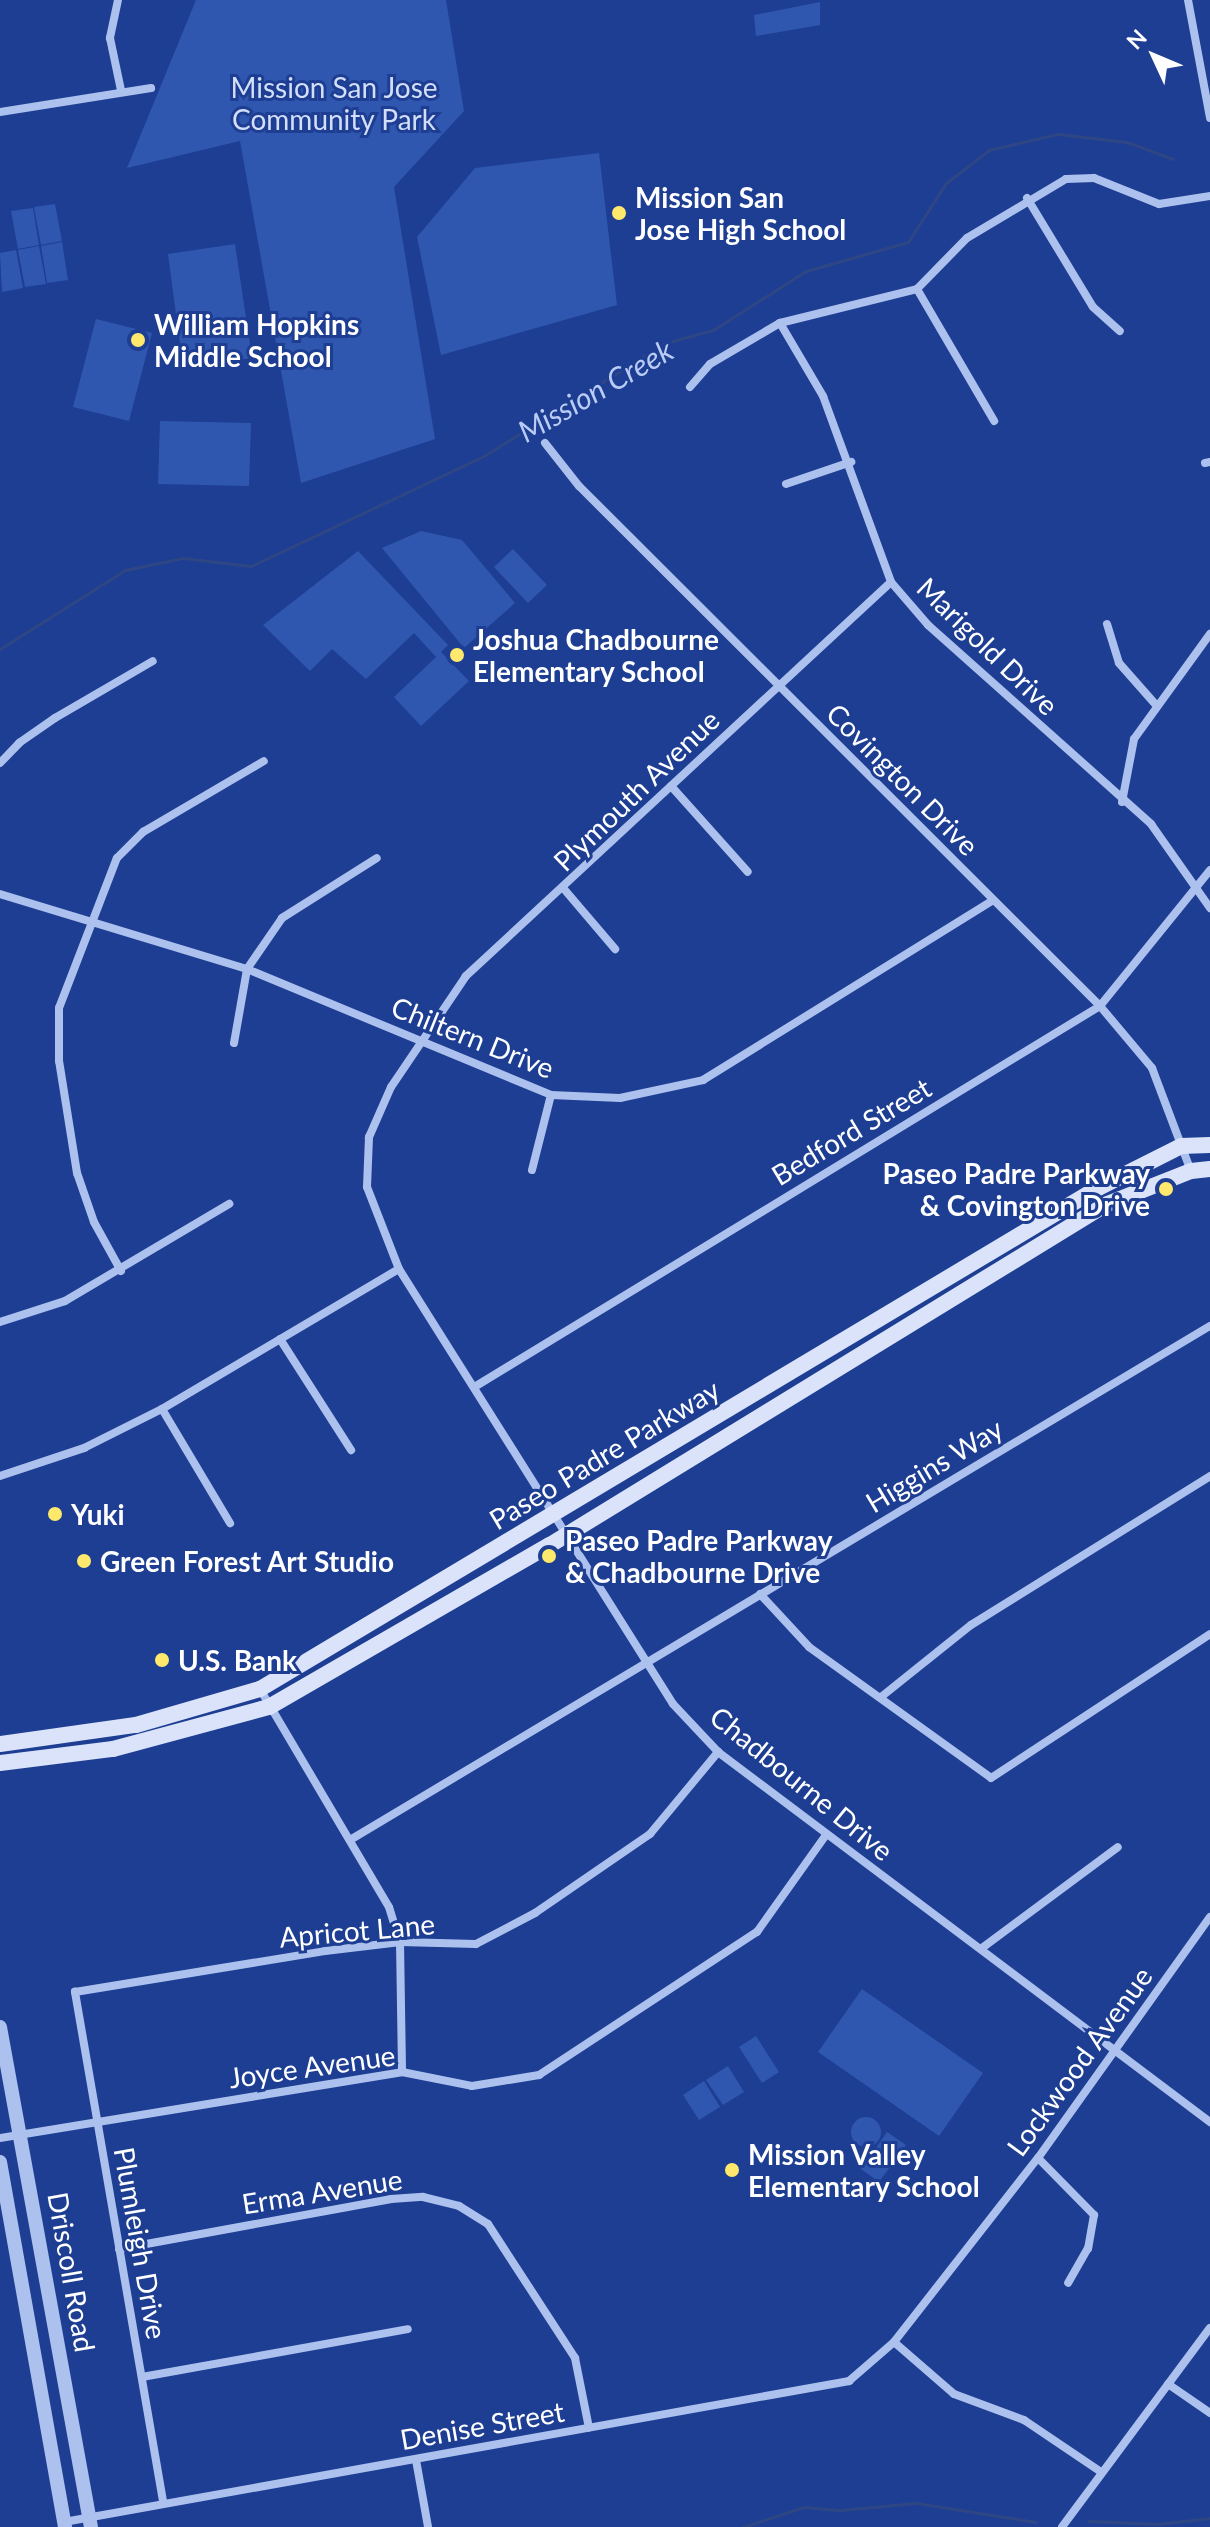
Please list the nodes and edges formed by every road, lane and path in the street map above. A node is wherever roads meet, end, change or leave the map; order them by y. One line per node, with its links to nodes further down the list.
1 (118, 0): 5 (street)
2 (1188, 0): 3 (street)
3 (1206, 77): 7 (street)
4 (151, 88): 5 (street)
5 (121, 90): 6 (street)
6 (0, 112)
7 (1210, 118)
8 (1210, 196): 9 (street)
9 (1027, 198): 10 (street); 12 (street)
10 (917, 289): 11 (street); 14 (street)
11 (780, 323): 13 (street); 16 (street, Marigold Drive)
12 (1120, 331)
13 (690, 387)
14 (994, 421)
15 (545, 443): 22 (street, Covington Drive)
16 (851, 462): 17 (street); 18 (street, Marigold Drive)
17 (786, 484)
18 (891, 582): 22 (street, Plymouth Avenue); 27 (street, Marigold Drive)
19 (1107, 624): 23 (street)
20 (1210, 634): 23 (street)
21 (153, 661): 25 (street)
22 (779, 685): 26 (street, Plymouth Avenue); 34 (street, Covington Drive)
23 (1156, 705): 27 (street)
24 (264, 761): 36 (street)
25 (0, 763)
26 (671, 786): 30 (street); 31 (street, Plymouth Avenue)
27 (1122, 802): 32 (street, Marigold Drive)
28 (377, 858): 38 (street)
29 (1210, 870): 32 (street, Bedford Street)
30 (748, 872)
31 (564, 889): 37 (street); 40 (street, Plymouth Avenue)
32 (1196, 889): 35 (street, Marigold Drive); 39 (street, Bedford Street)
33 (0, 894): 36 (street, Chiltern Drive)
34 (993, 900): 39 (street, Covington Drive); 42 (street, Chiltern Drive)
35 (1210, 908)
36 (90, 921): 38 (street, Chiltern Drive); 50 (street)
37 (615, 949)
38 (247, 969): 40 (street, Chiltern Drive); 41 (street)
39 (1100, 1006): 44 (street, Covington Drive); 54 (street, Bedford Street)
40 (422, 1040): 42 (street, Chiltern Drive); 49 (street, Chadbourne Drive)
41 (234, 1043)
42 (551, 1095): 46 (street)
43 (1210, 1145): 44 (main road, Paseo Padre Parkway)
44 (1181, 1146): 47 (street, Covington Drive); 59 (main road, Paseo Padre Parkway)
45 (1210, 1169): 47 (main road, Paseo Padre Parkway)
46 (532, 1170)
47 (1191, 1171): 61 (main road, Paseo Padre Parkway)
48 (229, 1204): 50 (street)
49 (399, 1269): 53 (street); 54 (street, Chadbourne Drive)
50 (121, 1271): 51 (street)
51 (0, 1322)
52 (1210, 1326): 62 (street, Higgins Way)
53 (280, 1339): 55 (street); 56 (street)
54 (476, 1386): 59 (street, Chadbourne Drive)
55 (162, 1409): 57 (street); 60 (street)
56 (351, 1450)
57 (0, 1476)
58 (1210, 1476): 66 (street)
59 (556, 1514): 61 (street, Chadbourne Drive); 65 (main road, Paseo Padre Parkway)
60 (230, 1523)
61 (569, 1534): 64 (street, Chadbourne Drive); 67 (main road, Paseo Padre Parkway)
62 (760, 1594): 64 (street, Higgins Way); 66 (street)
63 (1210, 1634): 66 (street)
64 (644, 1660): 69 (street, Chadbourne Drive); 72 (street, Higgins Way)
65 (260, 1689): 67 (street); 68 (main road, Paseo Padre Parkway)
66 (881, 1697)
67 (269, 1707): 70 (main road, Paseo Padre Parkway); 72 (street)
68 (0, 1744)
69 (718, 1752): 71 (street, Chadbourne Drive); 75 (street, Apricot Lane)
70 (3, 1764)
71 (826, 1835): 76 (street, Chadbourne Drive); 80 (street, Joyce Avenue)
72 (350, 1840): 75 (street)
73 (1118, 1847): 76 (street)
74 (1210, 1917): 79 (street, Lockwood Avenue)
75 (400, 1942): 77 (street, Apricot Lane); 80 (street)
76 (982, 1948): 79 (street, Chadbourne Drive)
77 (75, 1992): 81 (street, Plumleigh Drive)
78 (0, 2027): 83 (street, Driscoll Road)
79 (1112, 2050): 82 (street, Chadbourne Drive); 85 (street, Lockwood Avenue)
80 (402, 2072): 81 (street, Joyce Avenue)
81 (97, 2122): 83 (street, Joyce Avenue); 87 (street, Plumleigh Drive)
82 (1210, 2122)
83 (21, 2135): 84 (street, Joyce Avenue); 99 (street, Driscoll Road)
84 (0, 2138)
85 (1038, 2158): 88 (street); 91 (street, Lockwood Avenue)
86 (0, 2162): 100 (street, Driscoll Road)
87 (119, 2249): 92 (street, Plumleigh Drive); 95 (street, Erma Avenue)
88 (1068, 2283)
89 (1210, 2328): 93 (street)
90 (408, 2329): 92 (street)
91 (894, 2342): 95 (street, Denise Street); 97 (street)
92 (142, 2377): 98 (street, Plumleigh Drive)
93 (1168, 2384): 94 (street); 97 (street)
94 (1210, 2413)
95 (589, 2428): 96 (street, Denise Street)
96 (416, 2460): 98 (street, Denise Street); 101 (street)
97 (1101, 2472): 102 (street)
98 (163, 2501): 99 (street, Denise Street)
99 (90, 2522): 100 (street, Denise Street)
100 (64, 2525)
101 (428, 2527)
102 (1062, 2527)

